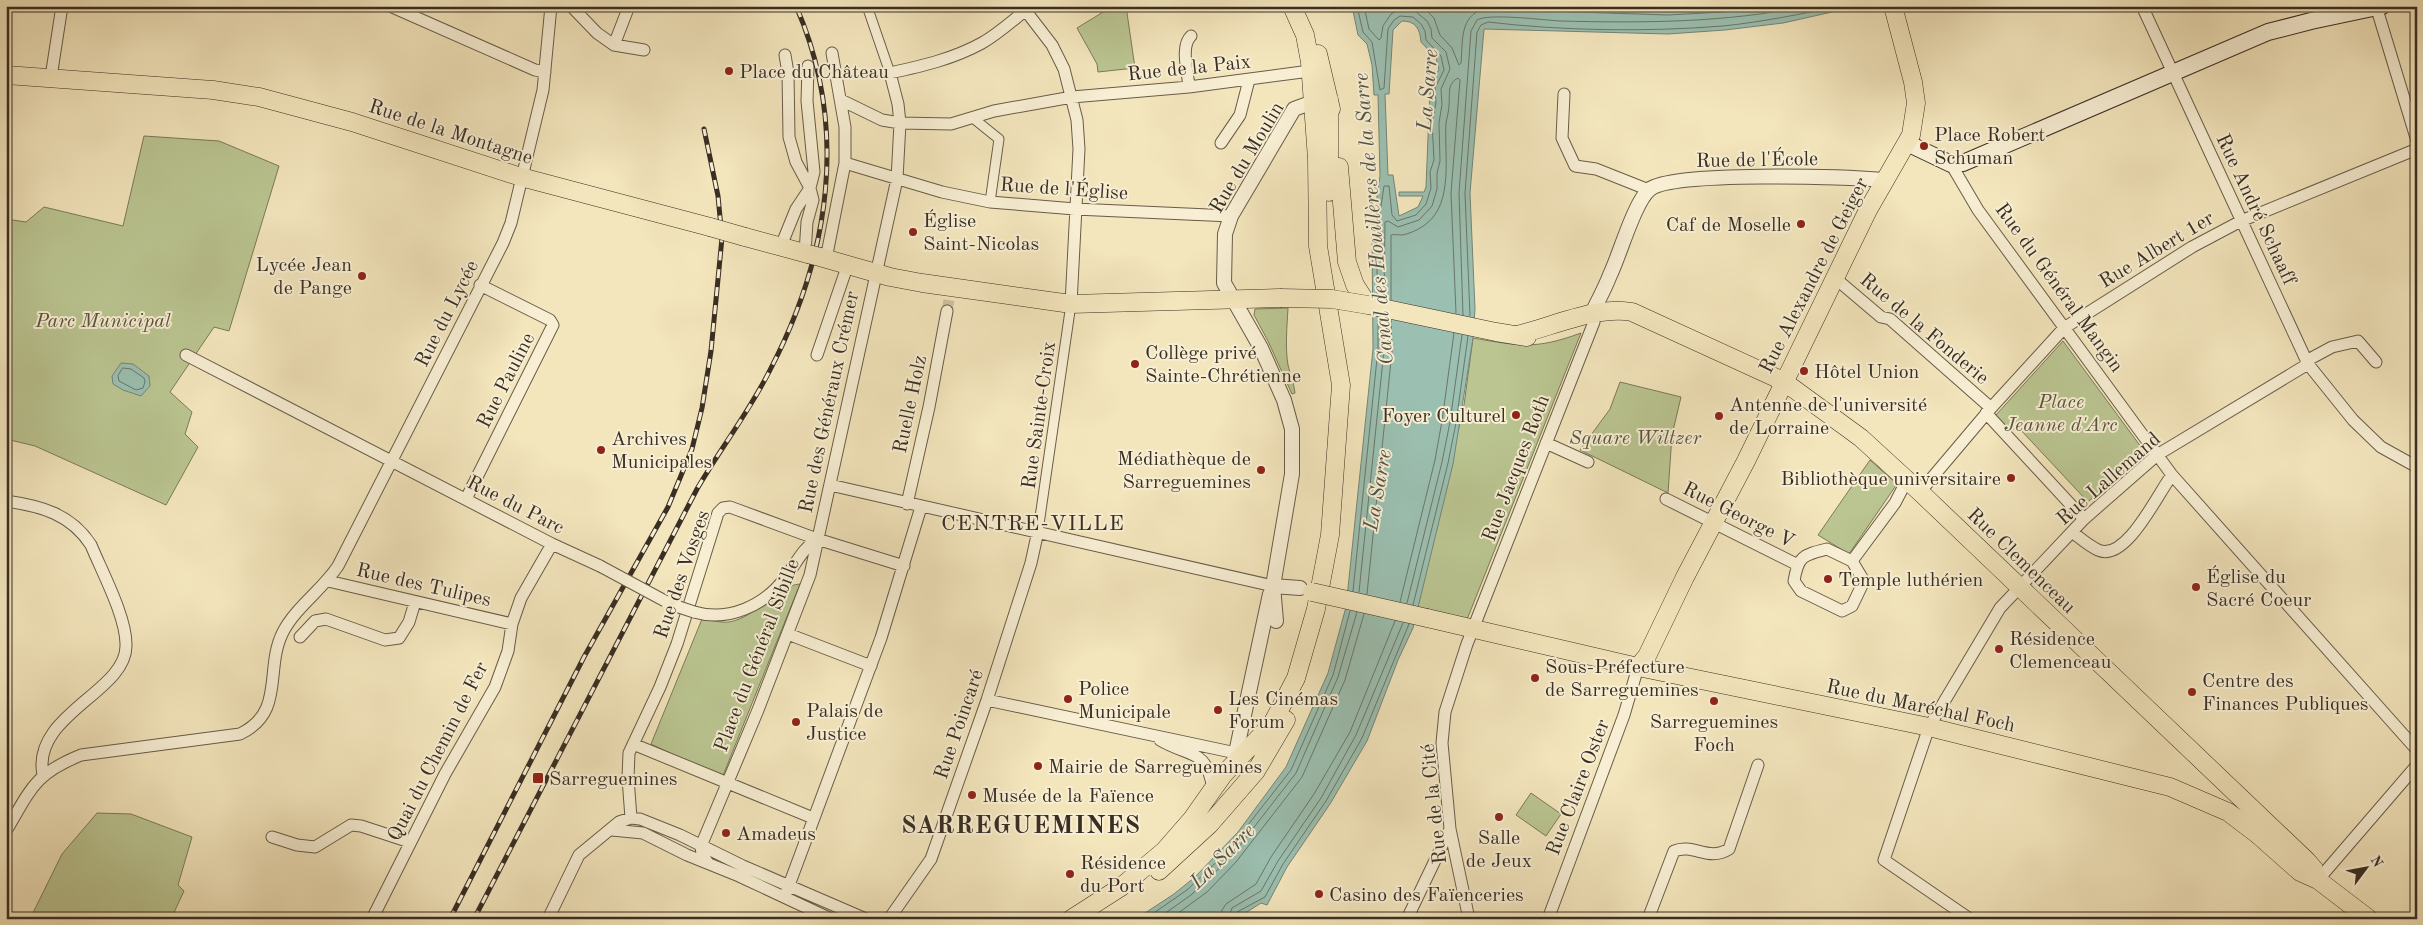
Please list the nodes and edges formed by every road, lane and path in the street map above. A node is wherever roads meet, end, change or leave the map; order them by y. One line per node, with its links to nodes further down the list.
1 (62, 6): 24 (street)
2 (390, 6): 19 (street)
3 (551, 6): 19 (street, Rue du Lycée)
4 (571, 6): 14 (street)
5 (629, 6): 14 (street)
6 (867, 6): 21 (street)
7 (1292, 6): 20 (main road)
8 (1304, 6): 30 (main road)
9 (2142, 6): 22 (street, Rue André Schaaff)
10 (1893, 7): 35 (main road, Rue Alexandre de Geiger)
11 (2378, 7): 22 (main road); 33 (street)
12 (1024, 8): 21 (street); 28 (street)
13 (1191, 36): 26 (street)
14 (614, 45): 15 (street)
15 (644, 50)
16 (832, 53): 29 (street)
17 (785, 55): 42 (street)
18 (808, 66): 42 (street)
19 (545, 72): 39 (street, Rue du Lycée)
20 (1310, 72): 25 (street, Rue de la Paix); 30 (main road)
21 (890, 73): 32 (street, Rue des Généraux Crémer)
22 (2173, 73): 38 (main road); 47 (street, Rue André Schaaff)
23 (6, 75): 24 (main road, Rue de la Montagne)
24 (51, 77): 39 (main road, Rue de la Montagne)
25 (1249, 80): 26 (street, Rue de la Paix); 34 (street)
26 (1189, 87): 28 (street, Rue de la Paix)
27 (1564, 94): 43 (street)
28 (1072, 97): 31 (street, Rue de la Paix); 45 (street)
29 (841, 100): 32 (street, Rue de la Paix); 37 (street)
30 (1324, 105): 46 (street, Rue du Moulin); 57 (main road); 109 (main road); 135 (main road)
31 (973, 118): 32 (street, Rue de la Paix); 44 (street)
32 (900, 123): 40 (street, Rue des Généraux Crémer)
33 (2417, 141)
34 (1221, 143)
35 (1907, 143): 38 (main road); 41 (main road, Rue Alexandre de Geiger)
36 (2417, 149): 47 (street, Rue Albert 1er)
37 (845, 163): 40 (street, Rue de l'Église); 49 (street)
38 (1951, 164): 62 (street, Rue du Général Mangin)
39 (522, 177): 48 (main road, Rue de la Montagne, bridge); 54 (street, Rue du Lycée)
40 (896, 179): 44 (street, Rue de l'Église); 51 (street, Rue des Généraux Crémer)
41 (1876, 179): 43 (street, Rue de l'École); 53 (main road, Rue Alexandre de Geiger)
42 (810, 188): 48 (street); 49 (street)
43 (1649, 190): 52 (street, Rue Jacques Roth)
44 (990, 202): 45 (street, Rue de l'Église)
45 (1075, 209): 46 (street, Rue de l'Église); 56 (street)
46 (1231, 216): 55 (street, Rue du Moulin)
47 (2241, 221): 62 (street, Rue Albert 1er); 65 (street, Rue André Schaaff)
48 (782, 246): 49 (main road, Rue de la Montagne)
49 (815, 256): 50 (main road, Rue de la Montagne)
50 (848, 264): 51 (main road, Rue de la Montagne); 64 (street)
51 (874, 272): 56 (main road, Rue de la Montagne); 75 (street, Rue des Généraux Crémer)
52 (1610, 276): 58 (street); 60 (street, Rue Jacques Roth)
53 (1835, 278): 67 (main road, Rue Alexandre de Geiger); 68 (street, Rue de la Fonderie)
54 (480, 285): 71 (street, Rue du Lycée); 77 (street, Rue Pauline)
55 (1233, 299): 56 (main road, Rue de la Montagne); 57 (main road, Rue Clemenceau, bridge); 92 (street, Rue du Moulin)
56 (1071, 304): 84 (street, Rue Sainte-Croix)
57 (1368, 305): 60 (main road, Rue Clemenceau)
58 (1617, 309): 60 (main road, Rue Clemenceau); 61 (main road, Rue Clemenceau)
59 (947, 311): 80 (street, Ruelle Holz)
60 (1593, 318): 61 (main road, Rue Clemenceau); 69 (street, Rue Jacques Roth)
61 (1656, 325): 67 (main road, Rue Clemenceau)
62 (2064, 328): 68 (street, Rue Albert 1er); 70 (street, Rue du Général Mangin)
63 (186, 355): 71 (street, Rue du Parc)
64 (817, 355)
65 (2307, 362): 66 (street); 70 (street, Rue Lallemand); 73 (street, Rue André Schaaff)
66 (2376, 362)
67 (1783, 381): 76 (main road, Rue Clemenceau); 83 (main road, Rue Alexandre de Geiger)
68 (1988, 410): 76 (street, Rue Albert 1er); 82 (street)
69 (1546, 442): 72 (street); 98 (street, Rue Jacques Roth)
70 (2157, 455): 74 (street, Rue du Général Mangin); 82 (street, Rue Lallemand)
71 (392, 462): 77 (street, Rue du Parc); 91 (street, Rue du Lycée)
72 (1588, 462)
73 (2417, 466)
74 (2172, 475): 85 (street); 108 (street, Rue du Général Mangin)
75 (830, 485): 80 (street); 86 (street, Rue des Généraux Crémer)
76 (1914, 486): 88 (street, Rue Albert 1er); 93 (main road, Rue Clemenceau)
77 (466, 499): 87 (street, Rue du Parc)
78 (1666, 499): 83 (street, Rue George V)
79 (6, 501): 112 (street)
80 (907, 504): 81 (street)
81 (921, 507): 84 (street); 90 (street)
82 (2084, 519): 85 (street, Rue Lallemand)
83 (1714, 522): 89 (street, Rue George V); 102 (main road, Rue Alexandre de Geiger)
84 (1038, 531): 92 (street); 103 (street, Rue Poincaré)
85 (2072, 532): 93 (street, Rue Lallemand)
86 (817, 539): 87 (street, Rue du Parc, bridge); 90 (street, Rue des Vosges); 99 (street, Place du Général Sibille); 107 (street, Rue des Vosges)
87 (552, 544): 97 (street, Quai du Chemin de Fer)
88 (1852, 561): 89 (street); 89 (street, Rue George V)
89 (1796, 564)
90 (904, 566): 101 (street)
91 (328, 581): 95 (street, Rue des Tulipes); 112 (street, Rue du Lycée)
92 (1273, 586): 94 (street); 96 (street); 109 (street)
93 (2019, 587): 104 (street, Rue Lallemand); 115 (main road, Rue Clemenceau)
94 (1306, 590): 98 (main road, Rue du Maréchal Foch, bridge)
95 (415, 602): 97 (street, Rue des Tulipes); 100 (street)
96 (1276, 620)
97 (512, 624): 124 (street, Quai du Chemin de Fer)
98 (1474, 629): 102 (main road, Rue du Maréchal Foch); 120 (street, Rue de la Cité)
99 (788, 634): 101 (street); 113 (street, Place du Général Sibille)
100 (300, 637)
101 (870, 666): 117 (street)
102 (1638, 667): 104 (main road, Rue du Maréchal Foch); 138 (street, Rue Claire Oster)
103 (987, 700): 105 (street); 133 (street, Rue Poincaré)
104 (1929, 727): 118 (main road, Rue du Maréchal Foch); 140 (street, Rue Lallemand)
105 (1152, 736): 106 (street); 109 (street)
106 (1164, 743): 109 (street); 114 (street)
107 (633, 744): 113 (street); 116 (street, Rue des Vosges)
108 (2417, 750)
109 (1240, 756): 114 (main road)
110 (1758, 765): 139 (street)
111 (2417, 766): 127 (street)
112 (43, 774): 122 (street)
113 (727, 782): 117 (street); 125 (street, Place du Général Sibille)
114 (1213, 789): 134 (main road)
115 (2247, 802): 118 (main road); 119 (main road, Rue Clemenceau)
116 (631, 818): 121 (street); 125 (street)
117 (813, 818): 128 (street)
118 (2236, 819): 119 (main road, Rue du Maréchal Foch)
119 (2262, 828): 127 (main road, Rue Clemenceau)
120 (1450, 829): 136 (street); 137 (street, Rue de la Cité)
121 (612, 830): 126 (street); 130 (street)
122 (6, 831)
123 (272, 836): 124 (street)
124 (410, 842): 129 (street, Quai du Chemin de Fer)
125 (701, 846): 126 (street); 128 (street)
126 (708, 863): 128 (street)
127 (2318, 880): 141 (main road)
128 (787, 891): 131 (street); 132 (street)
129 (372, 919)
130 (548, 919)
131 (831, 919)
132 (866, 919)
133 (889, 919)
134 (1071, 919)
135 (1088, 919)
136 (1407, 919)
137 (1469, 919)
138 (1548, 919)
139 (1648, 919)
140 (1970, 919)
141 (2369, 919)

